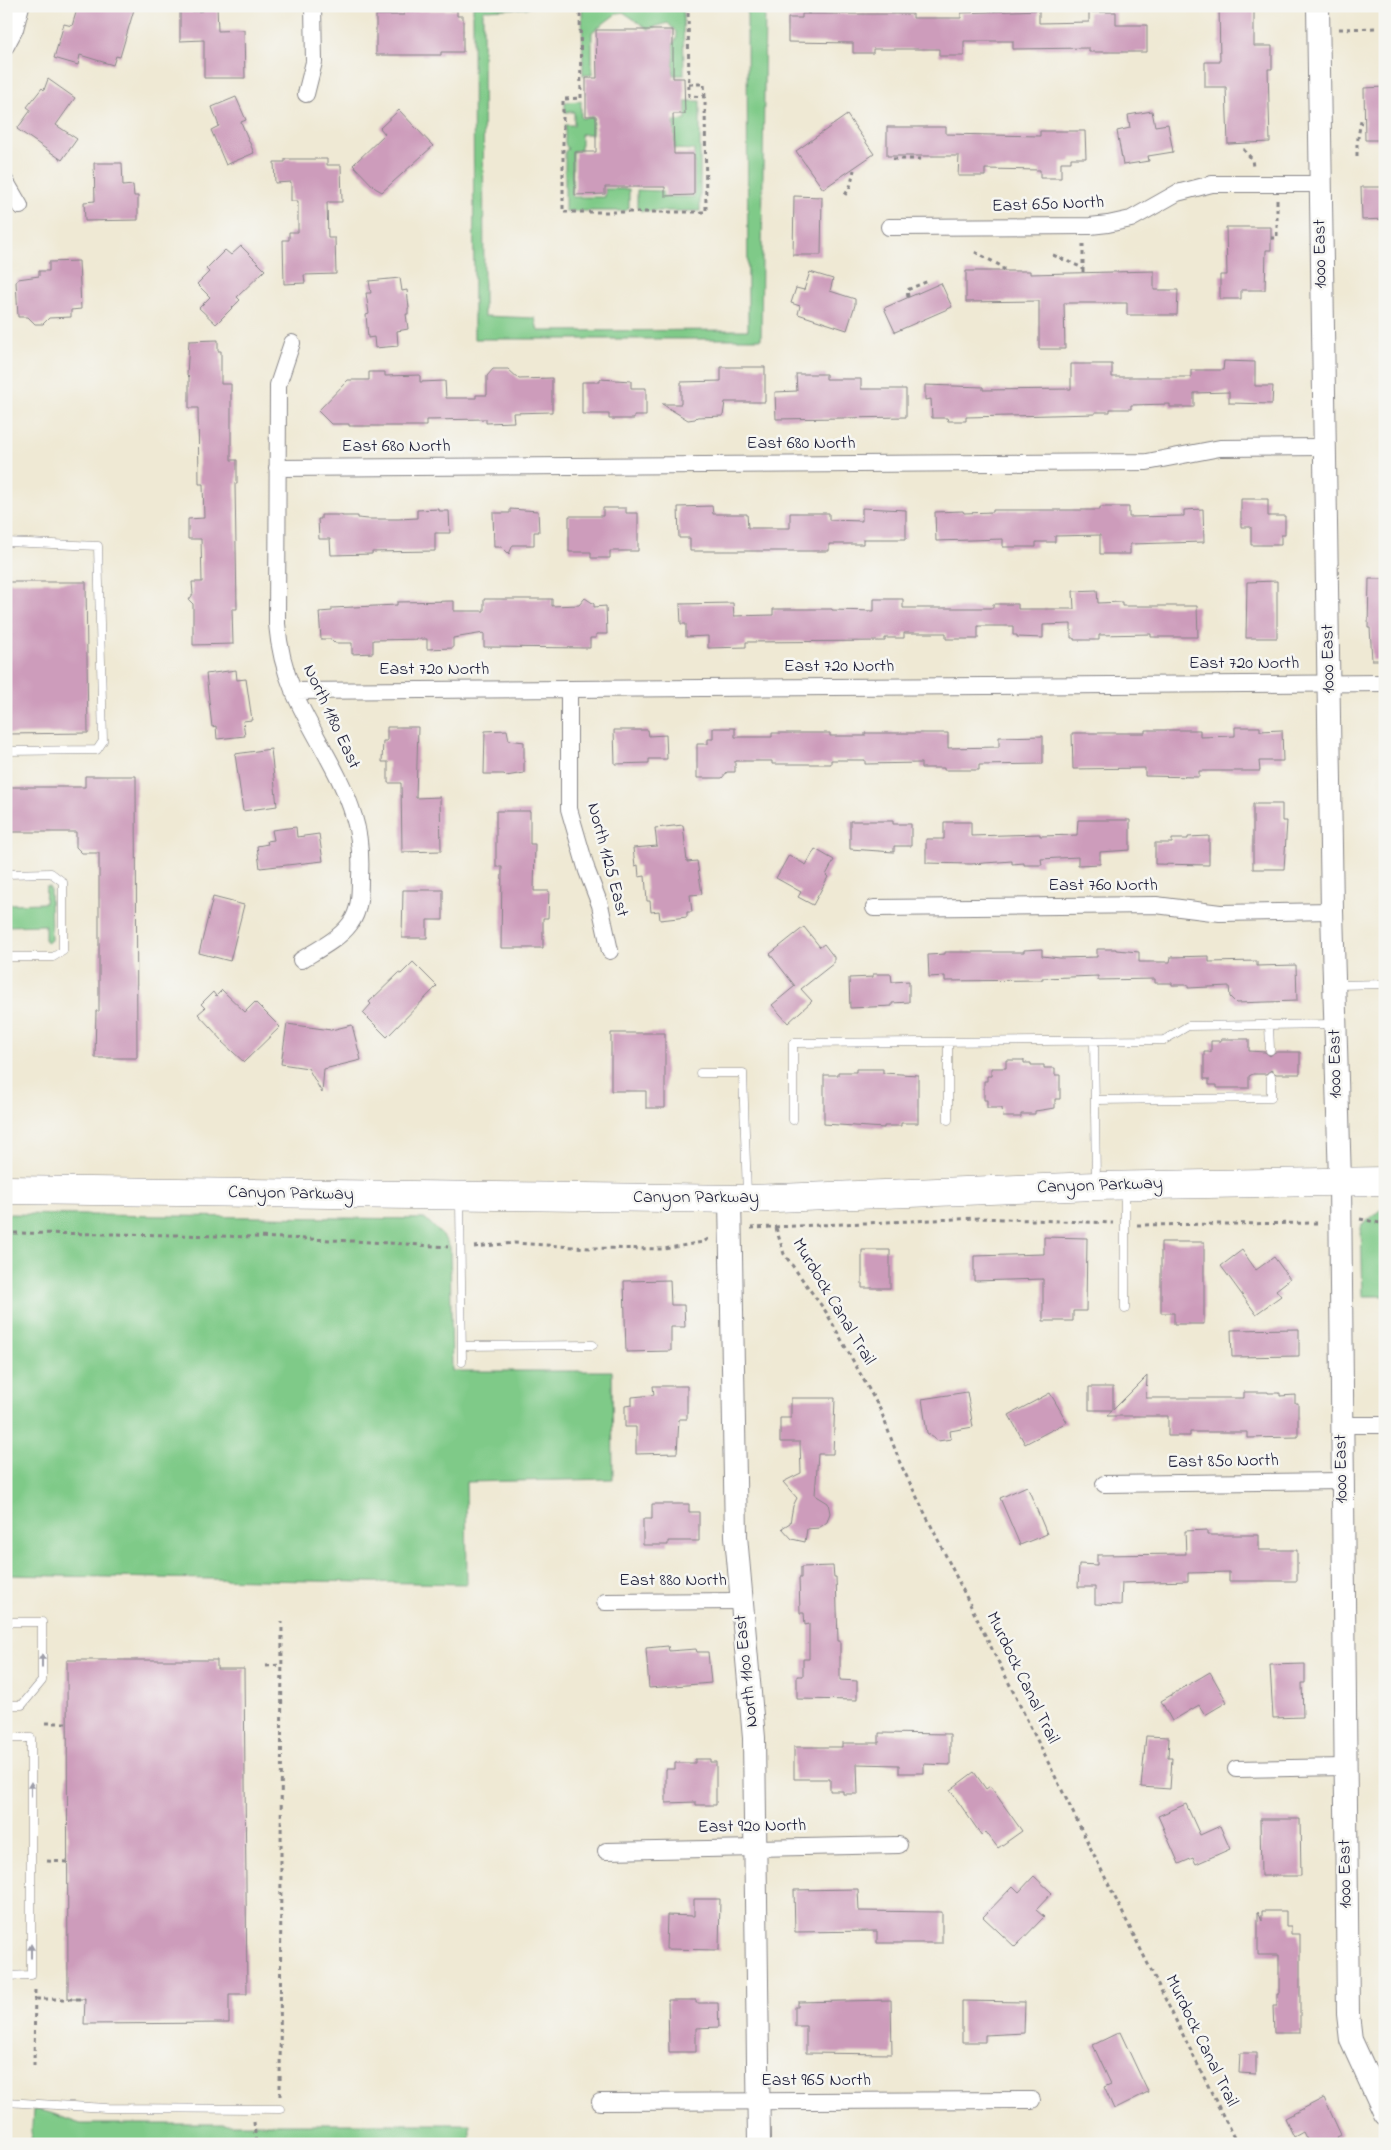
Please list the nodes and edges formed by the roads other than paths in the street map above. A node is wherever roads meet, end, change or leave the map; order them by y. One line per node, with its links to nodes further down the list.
1 (21, 6): 4 (street)
2 (314, 6): 5 (street)
3 (1318, 6): 7 (street, 1000 East)
4 (6, 46)
5 (306, 94)
6 (6, 182): 8 (street)
7 (1320, 184): 9 (street, East 650 North); 11 (street, 1000 East)
8 (20, 206)
9 (889, 227)
10 (292, 343): 12 (street, North 1180 East)
11 (1323, 447): 12 (street, East 680 North); 15 (street, 1000 East)
12 (277, 468): 17 (street, North 1180 East)
13 (6, 542): 18 (lane)
14 (1385, 683): 15 (street, East 720 North)
15 (1330, 684): 16 (street, East 720 North); 21 (street, 1000 East)
16 (569, 689): 17 (street, East 720 North); 22 (street, North 1125 East)
17 (293, 691): 24 (street, North 1180 East)
18 (6, 752)
19 (6, 874): 23 (lane)
20 (874, 908): 21 (street, East 760 North)
21 (1332, 911): 26 (street, 1000 East)
22 (610, 951)
23 (6, 957)
24 (301, 960)
25 (1385, 984): 26 (lane)
26 (1334, 985): 28 (street, 1000 East)
27 (1269, 1024): 28 (lane); 29 (lane); 31 (lane)
28 (1336, 1024): 37 (street, 1000 East)
29 (1094, 1041): 30 (lane); 34 (lane)
30 (948, 1042): 35 (lane); 36 (lane)
31 (1270, 1050)
32 (700, 1073): 43 (lane)
33 (1270, 1076): 34 (lane)
34 (1095, 1100): 40 (lane)
35 (793, 1120)
36 (948, 1120)
37 (1340, 1181): 38 (highway, Canyon Parkway); 39 (highway, Canyon Parkway); 48 (street, 1000 East)
38 (1385, 1181)
39 (1125, 1185): 40 (highway, Canyon Parkway); 44 (lane)
40 (1096, 1186): 43 (highway, Canyon Parkway)
41 (6, 1190): 42 (highway, Canyon Parkway)
42 (460, 1196): 43 (highway, Canyon Parkway); 46 (lane)
43 (739, 1199): 52 (street, North 1100 East)
44 (1125, 1310)
45 (594, 1345): 46 (lane)
46 (462, 1346): 47 (lane)
47 (462, 1362)
48 (1341, 1425): 49 (street); 50 (street, 1000 East)
49 (1385, 1425)
50 (1342, 1481): 51 (street, East 850 North); 57 (street, 1000 East)
51 (1104, 1484)
52 (741, 1601): 53 (street, East 880 North); 60 (street, North 1100 East)
53 (605, 1602)
54 (6, 1622): 55 (lane, one-way to 54)
55 (6, 1705)
56 (6, 1738): 62 (lane, one-way to 56)
57 (1344, 1767): 58 (street); 68 (street, 1000 East)
58 (1236, 1769)
59 (899, 1845): 60 (street, East 920 North)
60 (756, 1847): 61 (street, East 920 North); 63 (street, North 1100 East)
61 (606, 1851)
62 (6, 1976)
63 (758, 2100): 64 (street, East 965 North); 66 (street, East 965 North); 69 (street, North 1100 East)
64 (1032, 2100)
65 (6, 2102): 67 (lane)
66 (600, 2102)
67 (280, 2109)
68 (1385, 2114)
69 (759, 2144)

